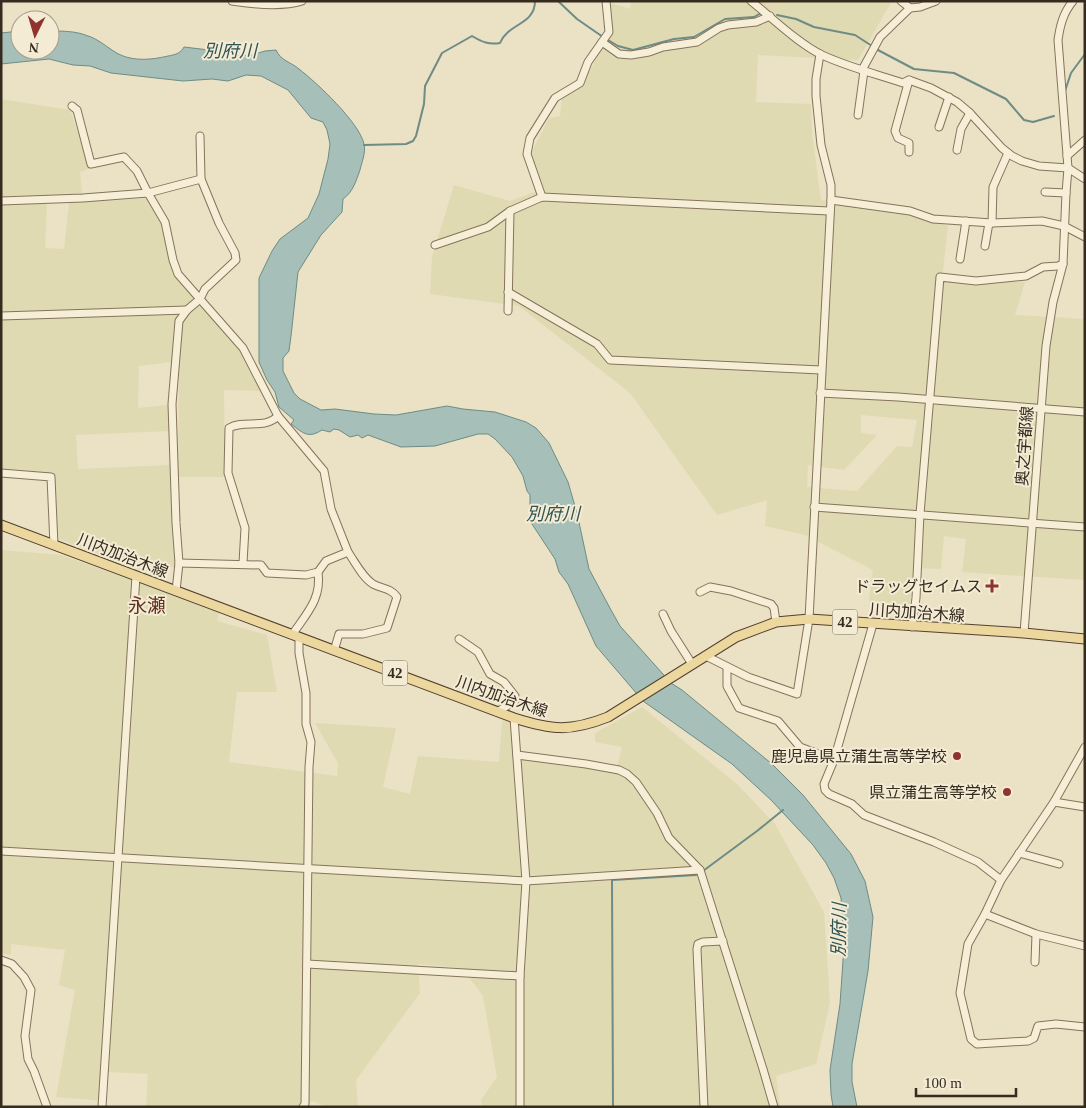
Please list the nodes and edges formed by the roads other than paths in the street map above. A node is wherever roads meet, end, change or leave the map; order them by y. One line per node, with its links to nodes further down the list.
1 (232, 1): 2 (street)
2 (302, 1)
3 (606, 1): 11 (street)
4 (750, 1): 10 (street)
5 (901, 1): 9 (street)
6 (936, 1): 9 (street)
7 (1073, 1): 8 (street)
8 (1066, 4): 25 (street)
9 (910, 8): 13 (street)
10 (770, 16): 11 (street); 12 (street)
11 (602, 41): 32 (street)
12 (820, 54): 13 (street); 33 (street)
13 (863, 70): 14 (street); 18 (street)
14 (910, 80): 15 (street); 23 (street)
15 (949, 97): 17 (street); 19 (street)
16 (72, 106): 30 (street)
17 (970, 113): 22 (street); 24 (street)
18 (858, 115)
19 (939, 127)
20 (200, 136): 27 (street)
21 (1085, 140): 25 (street)
22 (957, 150)
23 (910, 152)
24 (1008, 154): 26 (street); 38 (street)
25 (1067, 156): 26 (street)
26 (1068, 168): 28 (street); 31 (street)
27 (201, 179): 30 (street); 46 (street)
28 (1085, 179)
29 (1045, 192): 31 (street)
30 (148, 193): 34 (street); 46 (street)
31 (1066, 194): 39 (street)
32 (542, 197): 35 (street); 36 (street)
33 (831, 200): 36 (street); 37 (street)
34 (1, 201)
35 (510, 211): 41 (street); 45 (street)
36 (830, 211): 50 (street)
37 (966, 221): 38 (street); 43 (street)
38 (991, 223): 39 (street); 42 (street)
39 (1064, 226): 40 (street); 44 (street, 奥之宇都線)
40 (1085, 237)
41 (435, 246)
42 (985, 246)
43 (960, 259)
44 (1063, 264): 52 (street); 53 (street, 奥之宇都線)
45 (508, 292): 48 (street); 50 (street)
46 (200, 299): 47 (street); 55 (street)
47 (187, 310): 49 (street); 64 (street)
48 (508, 311)
49 (1, 316)
50 (821, 370): 51 (street)
51 (820, 393): 52 (street); 57 (street)
52 (930, 400): 53 (street); 58 (street)
53 (1041, 408): 54 (street); 59 (street, 奥之宇都線)
54 (1085, 412)
55 (278, 416): 63 (street); 65 (street)
56 (1, 473): 62 (street)
57 (814, 507): 58 (street); 71 (street)
58 (920, 514): 59 (street); 74 (street)
59 (1032, 523): 61 (street); 75 (street, 奥之宇都線)
60 (1, 525): 62 (main road, 川内加治木線 / 42)
61 (1085, 527)
62 (54, 545): 67 (main road, 川内加治木線 / 42)
63 (348, 552): 66 (street); 79 (street)
64 (180, 563): 65 (street); 68 (street)
65 (244, 564): 66 (street)
66 (318, 572): 76 (street)
67 (136, 576): 68 (main road, 川内加治木線 / 42); 92 (street)
68 (176, 591): 76 (main road, 川内加治木線 / 42)
69 (700, 592): 72 (street)
70 (663, 614): 81 (street)
71 (808, 619): 72 (main road, 川内加治木線 / 42); 73 (main road, 川内加治木線 / 42); 82 (street)
72 (776, 622): 80 (main road, 川内加治木線 / 42)
73 (873, 624): 74 (main road, 川内加治木線 / 42); 87 (street)
74 (912, 627): 75 (main road, 川内加治木線 / 42)
75 (1024, 633): 78 (main road, 川内加治木線 / 42)
76 (295, 636): 79 (main road, 川内加治木線 / 42); 94 (street)
77 (459, 639): 83 (street)
78 (1085, 639)
79 (334, 650): 83 (main road, 川内加治木線 / 42)
80 (706, 656): 81 (main road, 川内加治木線 / 42); 82 (street)
81 (692, 664): 84 (main road, 川内加治木線 / 42)
82 (727, 667): 87 (street)
83 (497, 712): 84 (main road, 川内加治木線 / 42)
84 (514, 718): 86 (street)
85 (1085, 747): 88 (street)
86 (517, 754): 95 (street); 97 (street)
87 (834, 760): 96 (street)
88 (1054, 802): 89 (street); 91 (street)
89 (1085, 806)
90 (1, 851): 92 (street)
91 (1020, 853): 93 (street); 96 (street)
92 (117, 858): 94 (street); 109 (street)
93 (1059, 864)
94 (309, 869): 97 (street); 104 (street)
95 (700, 870): 97 (street); 100 (street)
96 (1000, 880): 98 (street)
97 (526, 881): 105 (street)
98 (986, 914): 99 (street); 106 (street)
99 (1036, 934): 101 (street); 103 (street)
100 (723, 941): 111 (street); 112 (street)
101 (1085, 946)
102 (1, 960): 108 (street)
103 (1035, 962)
104 (307, 964): 105 (street); 107 (street)
105 (520, 976): 110 (street)
106 (1085, 1026)
107 (307, 1106)
108 (47, 1107)
109 (102, 1107)
110 (520, 1107)
111 (704, 1107)
112 (774, 1107)

